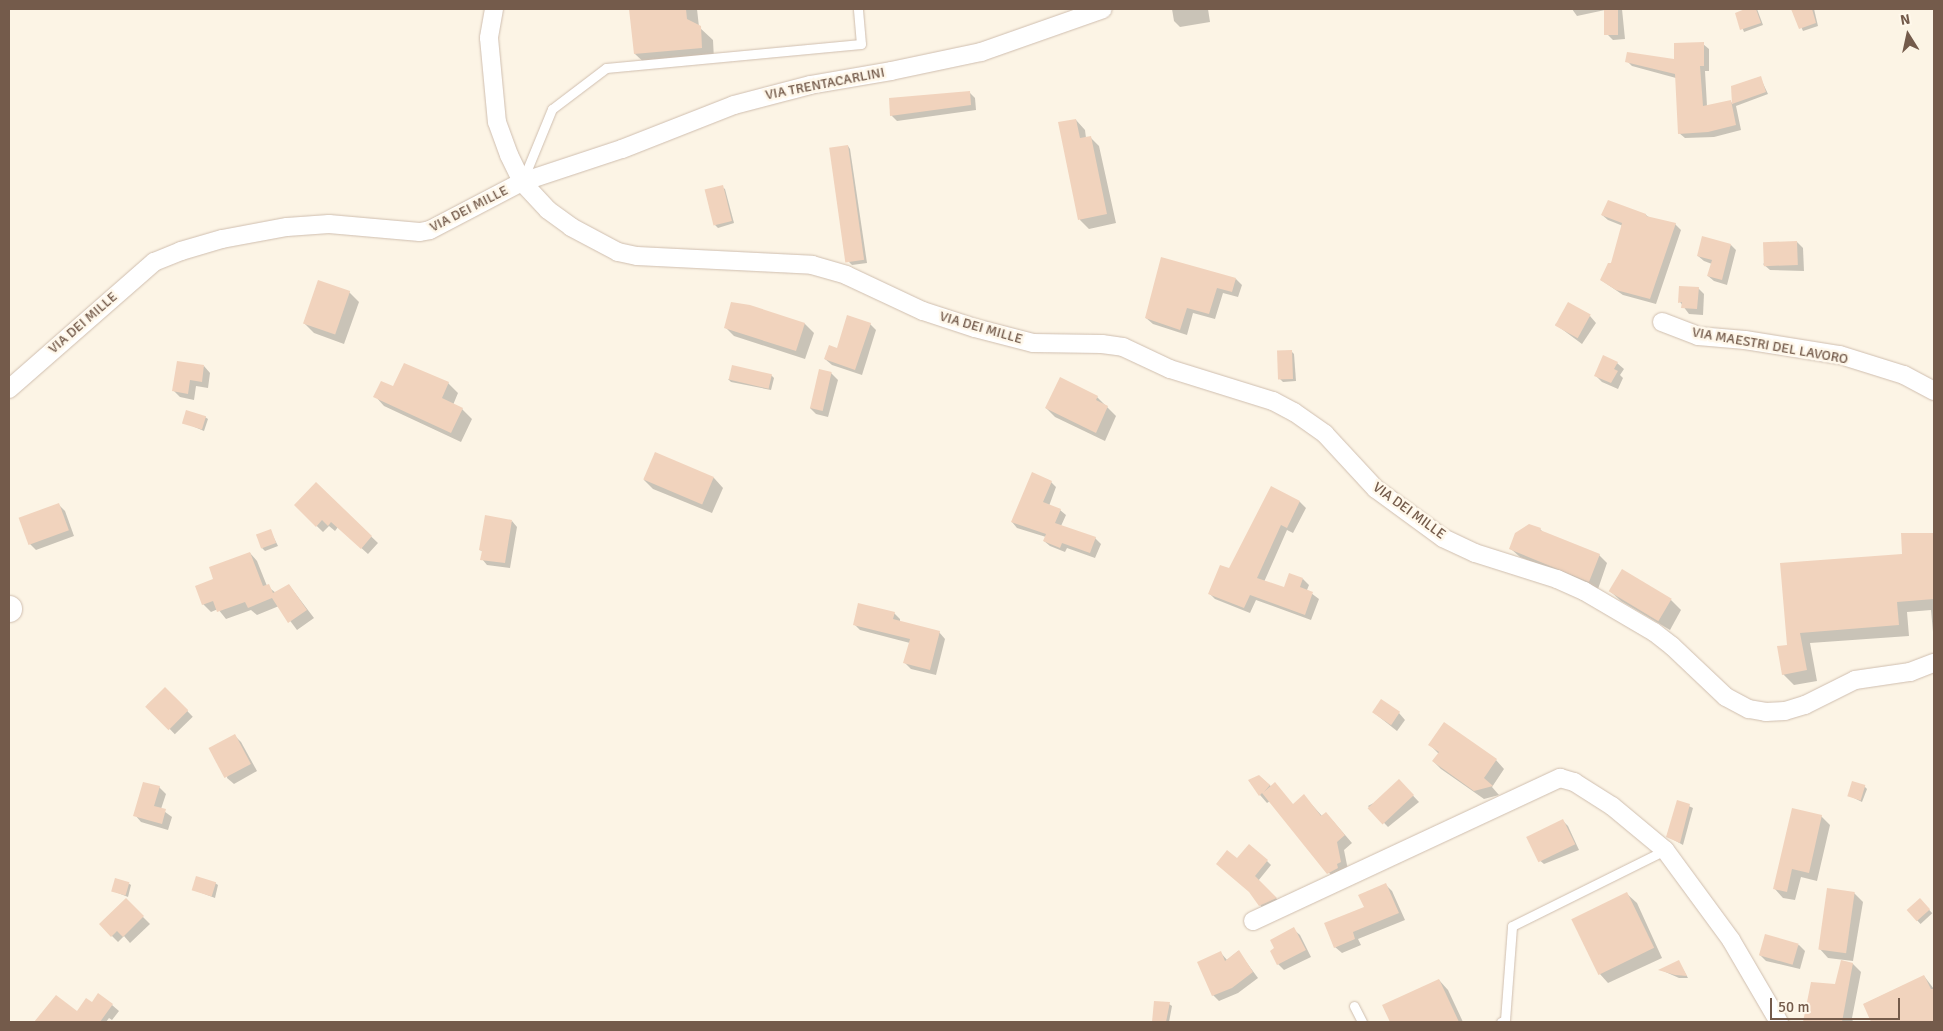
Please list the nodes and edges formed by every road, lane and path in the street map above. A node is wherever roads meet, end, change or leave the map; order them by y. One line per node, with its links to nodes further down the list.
1 (494, 9): 4 (street)
2 (858, 9): 4 (lane)
3 (1103, 9): 4 (street, VIA TRENTACARLINI)
4 (522, 182): 6 (street, VIA DEI MILLE); 8 (street, VIA DEI MILLE)
5 (1662, 322): 7 (street, VIA MAESTRI DEL LAVORO)
6 (9, 389)
7 (1934, 392)
8 (1934, 663)
9 (1665, 850): 10 (street); 13 (lane); 14 (street)
10 (1253, 921)
11 (1354, 1006): 12 (lane)
12 (1362, 1022)
13 (1501, 1022)
14 (1778, 1022)

